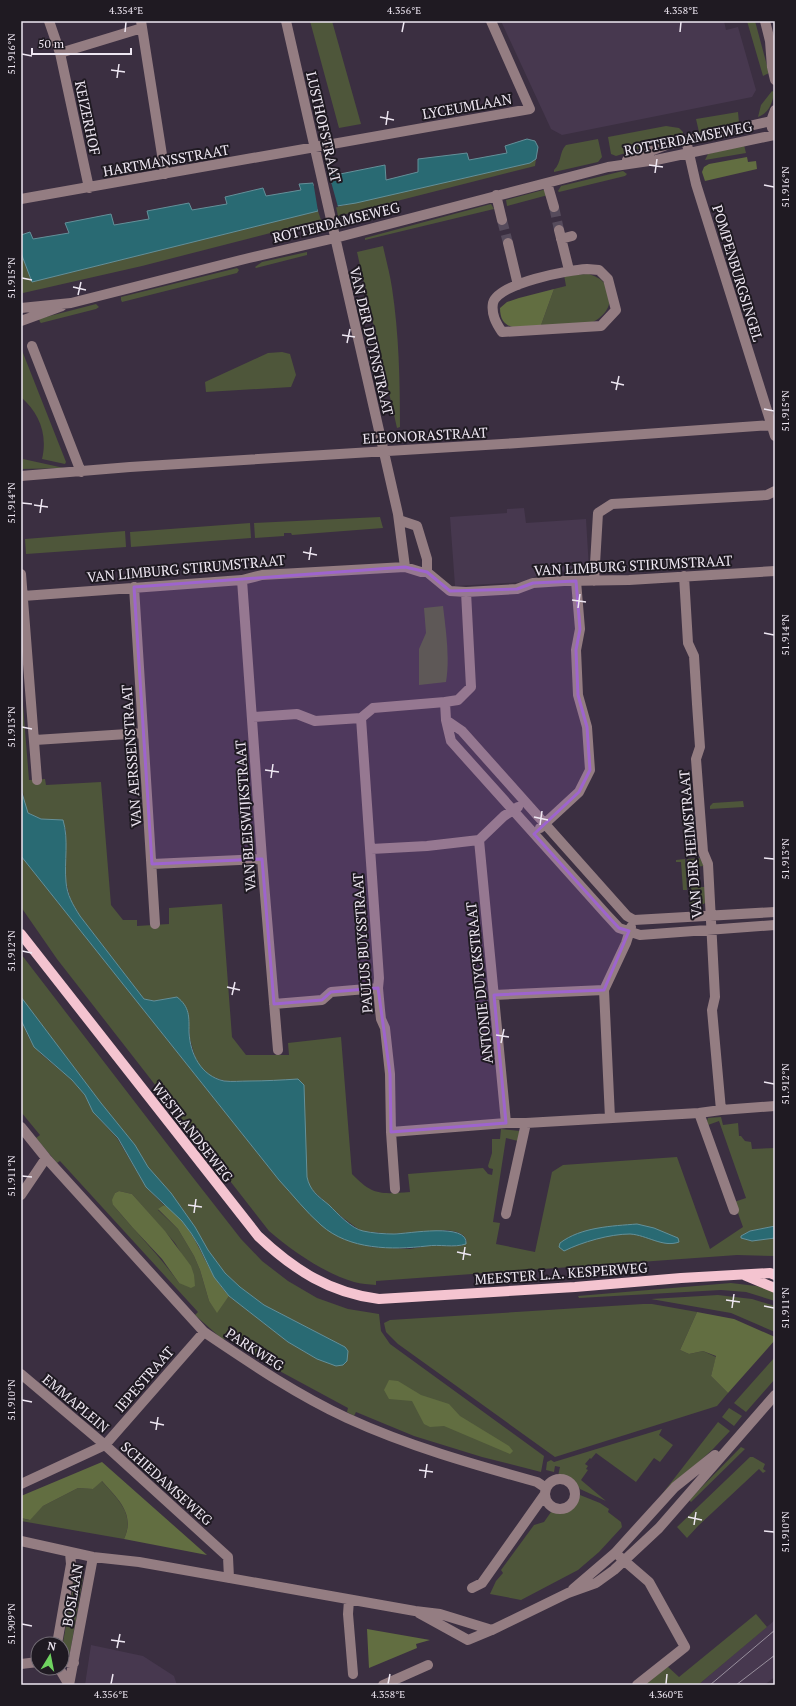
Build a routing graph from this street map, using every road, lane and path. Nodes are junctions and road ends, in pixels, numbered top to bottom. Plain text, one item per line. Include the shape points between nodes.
1 (49, 21) edge
2 (286, 21) edge
3 (491, 21) edge
4 (765, 21) edge
5 (142, 24) edge
6 (773, 45) edge
7 (60, 53) junction
8 (775, 80) edge
9 (775, 110) edge
10 (772, 121) junction
11 (774, 135) edge
12 (686, 140) junction
13 (315, 147) junction
14 (689, 152) junction
15 (608, 167) junction
16 (165, 174) junction
17 (547, 183) junction
18 (89, 188) junction
19 (496, 196) junction
20 (21, 199) edge
21 (554, 207) tunnel mouth
22 (502, 220) tunnel mouth
23 (572, 236) dead end
24 (335, 238) junction
25 (509, 247) tunnel mouth
26 (569, 270) junction
27 (518, 285) junction
28 (71, 303) junction
29 (21, 308) edge
30 (21, 321) edge
31 (32, 346) dead end
32 (772, 425) junction
33 (775, 436) edge
34 (383, 451) junction
35 (81, 472) junction
36 (21, 476) edge
37 (775, 491) edge
38 (399, 520) junction
39 (404, 567) junction
40 (775, 571) edge
41 (427, 572) junction
42 (21, 574) edge
43 (684, 576) junction
44 (242, 580) junction
45 (576, 581) junction
46 (594, 581) junction
47 (134, 587) junction
48 (466, 592) junction
49 (23, 596) junction
50 (446, 702) junction
51 (252, 717) junction
52 (361, 718) junction
53 (446, 720) junction
54 (143, 733) junction
55 (35, 740) junction
56 (37, 780) dead end
57 (524, 801) junction
58 (514, 810) junction
59 (545, 824) junction
60 (534, 834) junction
61 (479, 840) junction
62 (371, 849) junction
63 (262, 859) junction
64 (152, 864) junction
65 (775, 912) edge
66 (711, 917) junction
67 (634, 920) junction
68 (155, 924) dead end
69 (775, 926) edge
70 (711, 930) junction
71 (629, 932) junction
72 (21, 934) edge
73 (378, 988) junction
74 (604, 990) junction
75 (494, 995) junction
76 (274, 1004) junction
77 (278, 1050) dead end
78 (775, 1106) edge
79 (721, 1110) junction
80 (699, 1113) junction
81 (610, 1118) junction
82 (506, 1123) junction
83 (526, 1123) junction
84 (21, 1127) edge
85 (391, 1132) junction
86 (46, 1158) junction
87 (395, 1189) dead end
88 (21, 1195) edge
89 (734, 1210) dead end
90 (506, 1214) dead end
91 (745, 1275) junction
92 (775, 1275) edge
93 (775, 1288) edge
94 (379, 1299) joint
95 (204, 1332) junction
96 (21, 1374) edge
97 (25, 1381) edge
98 (775, 1395) edge
99 (734, 1440) junction
100 (105, 1445) junction
101 (21, 1484) edge
102 (653, 1513) junction
103 (659, 1528) junction
104 (21, 1541) edge
105 (70, 1553) junction
106 (615, 1553) junction
107 (93, 1557) junction
108 (624, 1561) junction
109 (229, 1578) junction
110 (472, 1588) dead end
111 (568, 1593) junction
112 (349, 1600) junction
113 (415, 1611) junction
114 (492, 1630) junction
115 (58, 1636) edge
116 (70, 1662) edge
117 (74, 1663) junction
118 (428, 1665) dead end
119 (353, 1674) dead end
120 (64, 1676) edge
121 (69, 1685) edge
122 (382, 1685) edge
123 (637, 1685) edge

1 - 7 street, KEIZERHOF
2 - 13 street, LUSTHOFSTRAAT
3 - 13 street, LYCEUMLAAN via 530,109
4 - 6 street
5 - 7 street
5 - 16 street
6 - 8 street via 772,67
7 - 18 street, KEIZERHOF
9 - 10 street
10 - 11 street
10 - 12 street, ROTTERDAMSEWEG
11 - 14 street, ROTTERDAMSEWEG
12 - 14 street, POMPENBURGSINGEL
12 - 15 street, ROTTERDAMSEWEG
13 - 16 street, HARTMANSSTRAAT
13 - 24 street, LUSTHOFSTRAAT
14 - 15 street, ROTTERDAMSEWEG
14 - 32 street, POMPENBURGSINGEL via 696,184
15 - 17 street, ROTTERDAMSEWEG
16 - 18 street, HARTMANSSTRAAT
17 - 19 street, ROTTERDAMSEWEG
17 - 21 street
18 - 20 street, HARTMANSSTRAAT
19 - 22 street
19 - 24 street, ROTTERDAMSEWEG
23 - 26 street via 560,234
24 - 28 street, ROTTERDAMSEWEG
24 - 34 street, VAN DER DUYNSTRAAT
25 - 27 street
26 - 27 street
26 - 27 street via 599,270 608,279 616,310 601,326 502,332 494,318 493,302 498,294
28 - 29 street, ROTTERDAMSEWEG
28 - 30 street, ROTTERDAMSEWEG
31 - 35 street
32 - 33 street, POMPENBURGSINGEL
32 - 34 street, ELEONORASTRAAT
34 - 35 street, ELEONORASTRAAT
34 - 38 street, VAN DER DUYNSTRAAT
35 - 36 street, ELEONORASTRAAT
37 - 46 street via 767,495 612,504 598,513
38 - 39 street, VAN DER DUYNSTRAAT
38 - 41 street via 418,526 427,559
39 - 41 street, VAN LIMBURG STIRUMSTRAAT
39 - 44 street, VAN LIMBURG STIRUMSTRAAT via 262,575
40 - 43 street, VAN LIMBURG STIRUMSTRAAT
41 - 48 street, VAN LIMBURG STIRUMSTRAAT via 450,591
42 - 49 street
43 - 46 street, VAN LIMBURG STIRUMSTRAAT
43 - 66 street, VAN DER HEIMSTRAAT via 688,643 694,656 700,747 696,759 703,852 708,864
44 - 47 street, VAN LIMBURG STIRUMSTRAAT
44 - 51 street, VAN BLEISWIJKSTRAAT
45 - 46 street, VAN LIMBURG STIRUMSTRAAT
45 - 48 street, VAN LIMBURG STIRUMSTRAAT via 533,583 517,589
45 - 59 street via 580,629 576,650 578,695 587,727 590,770 578,792
47 - 49 street, VAN LIMBURG STIRUMSTRAAT
47 - 54 street, VAN AERSSENSTRAAT
48 - 50 street via 471,686 458,700
49 - 55 street
50 - 52 street via 373,708
50 - 53 street
51 - 52 street via 297,714 315,721
51 - 63 street, VAN BLEISWIJKSTRAAT
52 - 62 street, PAULUS BUYSSTRAAT
53 - 57 street via 462,731
53 - 58 street via 451,741
54 - 55 street
54 - 64 street, VAN AERSSENSTRAAT
55 - 56 street
57 - 58 street
57 - 59 street
58 - 60 street
58 - 61 street
59 - 60 street
59 - 67 street via 627,916
60 - 71 street via 619,928
61 - 62 street
61 - 75 street, ANTONIE DUYCKSTRAAT
62 - 73 street, PAULUS BUYSSTRAAT
63 - 64 street
63 - 76 street, VAN BLEISWIJKSTRAAT
64 - 68 street, VAN AERSSENSTRAAT
65 - 66 street
66 - 67 street
66 - 70 street, VAN DER HEIMSTRAAT
67 - 71 street
69 - 70 street
70 - 71 street via 640,935
70 - 79 street, VAN DER HEIMSTRAAT via 715,997 712,1010
71 - 74 street
72 - 94 main road, WESTLANDSEWEG via 258,1236 275,1252 318,1281 340,1291
73 - 76 street via 331,992 322,1000
73 - 85 street, PAULUS BUYSSTRAAT via 390,1074
74 - 75 street
74 - 81 street
75 - 82 street, ANTONIE DUYCKSTRAAT
76 - 77 street, VAN BLEISWIJKSTRAAT
78 - 79 street
79 - 80 street
80 - 81 street
80 - 89 street
81 - 83 street
82 - 83 street
82 - 85 street
83 - 90 street
84 - 86 street, PARKWEG
85 - 87 street, PAULUS BUYSSTRAAT
86 - 88 street
86 - 95 street, PARKWEG
91 - 92 main road, MEESTER L.A. KESPERWEG
91 - 93 main road, MEESTER L.A. KESPERWEG
91 - 94 main road, MEESTER L.A. KESPERWEG
95 - 100 street, IEPESTRAAT
95 - 110 street, PARKWEG via 267,1374 347,1418 417,1446 537,1482 546,1491 482,1583
96 - 97 street, EMMAPLEIN
97 - 100 street, EMMAPLEIN
98 - 99 street
99 - 102 street via 676,1487
99 - 103 street
100 - 101 street, SCHIEDAMSEWEG
100 - 109 street, SCHIEDAMSEWEG via 228,1557
102 - 103 street
102 - 106 street
103 - 108 street
104 - 105 street
105 - 107 street
105 - 115 street, BOSLAAN via 71,1564
106 - 108 street
106 - 111 street
107 - 109 street via 139,1562
107 - 117 street, BOSLAAN
108 - 111 street via 596,1583
108 - 123 street via 649,1582 685,1647
109 - 112 street
111 - 114 street
112 - 113 street
112 - 119 street
113 - 114 street via 440,1614
113 - 114 street via 468,1640
116 - 117 street
117 - 121 street, BOSLAAN
118 - 122 street
120 - 121 street, BOSLAAN

